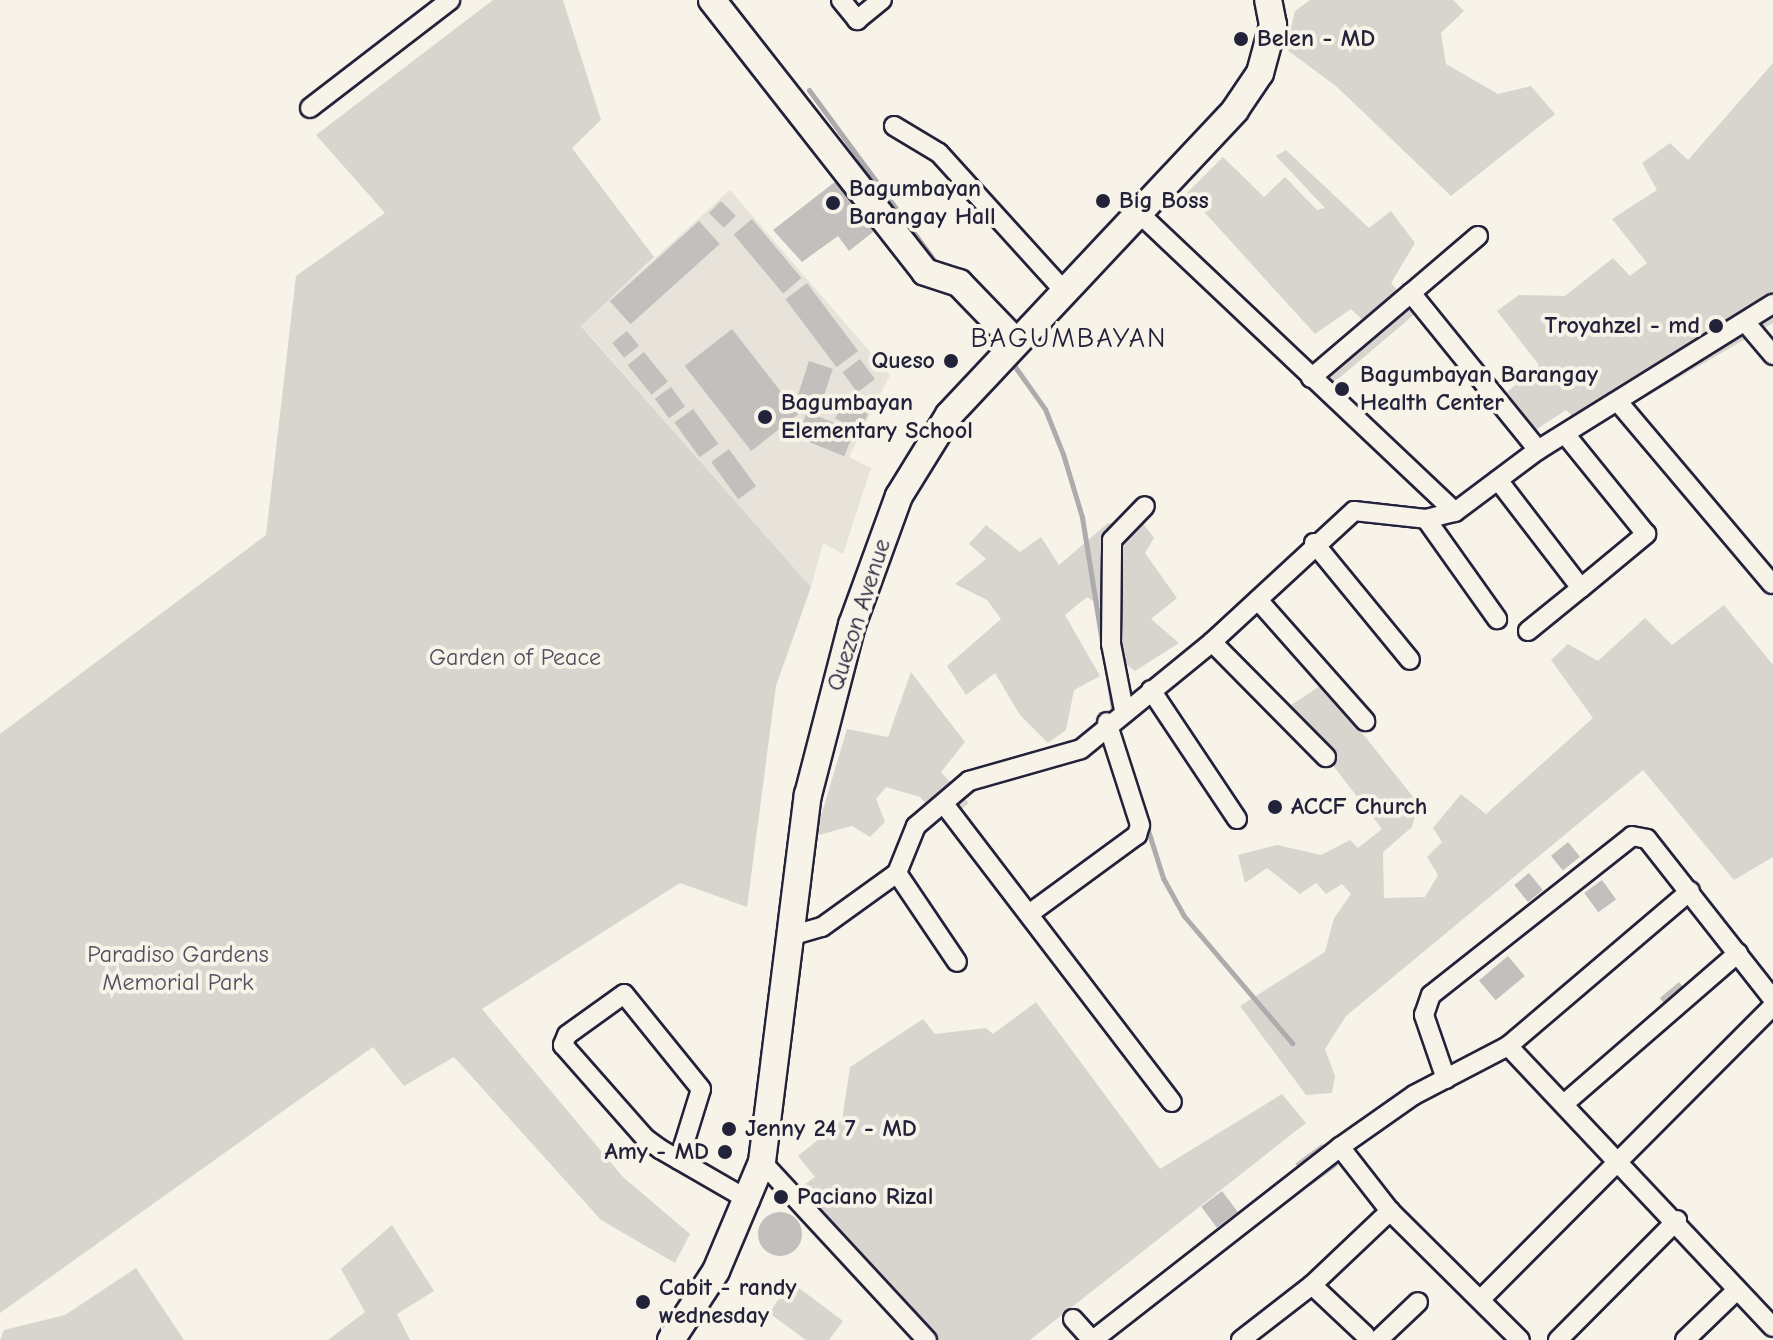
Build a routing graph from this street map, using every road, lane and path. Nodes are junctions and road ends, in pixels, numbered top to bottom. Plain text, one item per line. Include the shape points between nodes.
1 (450, 0) edge
2 (712, 0) edge
3 (841, 0) edge
4 (882, 0) edge
5 (1268, 0) edge
6 (310, 108) dead end
7 (894, 126) dead end
8 (1141, 215) junction
9 (1478, 236) dead end
10 (1065, 292) junction
11 (1411, 293) junction
12 (1773, 304) edge
13 (1746, 323) junction
14 (1016, 342) junction
15 (1773, 355) edge
16 (1311, 378) junction
17 (1619, 403) junction
18 (1565, 434) junction
19 (1538, 450) junction
20 (1498, 480) junction
21 (1145, 506) dead end
22 (1455, 512) junction
23 (1426, 519) junction
24 (1314, 543) junction
25 (1772, 584) edge
26 (1581, 588) junction
27 (1258, 600) junction
28 (1497, 619) dead end
29 (1528, 631) dead end
30 (1212, 642) junction
31 (1410, 660) dead end
32 (1151, 690) junction
33 (1124, 710) junction
34 (1365, 721) dead end
35 (1107, 722) junction
36 (1326, 757) dead end
37 (944, 804) junction
38 (1237, 819) dead end
39 (897, 873) junction
40 (1690, 891) junction
41 (1029, 914) junction
42 (790, 936) junction
43 (1738, 953) junction
44 (957, 962) dead end
45 (1773, 999) edge
46 (1773, 1006) edge
47 (1508, 1046) junction
48 (1446, 1079) junction
49 (1172, 1102) dead end
50 (1565, 1103) junction
51 (1340, 1147) junction
52 (679, 1160) junction
53 (762, 1162) junction
54 (1621, 1165) junction
55 (750, 1201) junction
56 (1390, 1211) junction
57 (1677, 1220) junction
58 (1312, 1285) junction
59 (1737, 1290) junction
60 (1481, 1299) junction
61 (1418, 1302) dead end
62 (1073, 1319) dead end
63 (1773, 1327) edge
64 (1378, 1338) edge
65 (671, 1340) edge
66 (927, 1340) edge
67 (1092, 1340) edge
68 (1241, 1340) edge
69 (1520, 1340) edge
70 (1558, 1340) edge
71 (1685, 1340) edge

1 - 6 street
2 - 14 main road via 925,272 959,283
3 - 4 street via 857,20
5 - 8 main road, Quezon Avenue via 1273,25 1260,73
7 - 10 street via 949,164
8 - 10 main road, Quezon Avenue
8 - 16 street
9 - 11 street
10 - 14 main road, Quezon Avenue
11 - 16 street
11 - 19 street
12 - 13 street
13 - 15 street
13 - 17 street
14 - 42 main road, Quezon Avenue via 920,455 893,512 827,712 808,795
16 - 22 street
17 - 18 street
17 - 25 street
18 - 19 street
18 - 26 street via 1646,534
19 - 20 street
20 - 22 street
20 - 26 street
21 - 33 street via 1112,540 1111,644
22 - 23 street
23 - 24 street via 1354,511
23 - 28 street
24 - 27 street
24 - 31 street
26 - 29 street
27 - 30 street
27 - 34 street
30 - 32 street
30 - 36 street
32 - 33 street
32 - 38 street
33 - 35 street
35 - 37 street via 1081,749 969,781
35 - 41 street via 1140,825 1137,835
37 - 39 street via 916,826
37 - 41 street
39 - 42 street via 822,927
39 - 44 street
40 - 43 street
40 - 47 street
40 - 48 street via 1647,839 1632,836 1618,842 1431,995 1424,1015
41 - 49 street
42 - 53 main road, Quezon Avenue
43 - 45 street
43 - 50 street
46 - 54 street
47 - 48 street
47 - 50 street
48 - 51 street
50 - 54 street
51 - 56 street
51 - 67 street
52 - 52 street via 645,1138 563,1045 567,1035 624,994 701,1089
52 - 55 street
53 - 55 main road, Quezon Avenue
53 - 66 street
54 - 57 street
54 - 60 street
55 - 65 main road, Quezon Avenue via 716,1271
56 - 58 street
56 - 60 street
57 - 59 street
57 - 70 street
58 - 64 street
58 - 68 street
59 - 63 street
59 - 71 street
60 - 69 street
61 - 64 street
62 - 67 street

